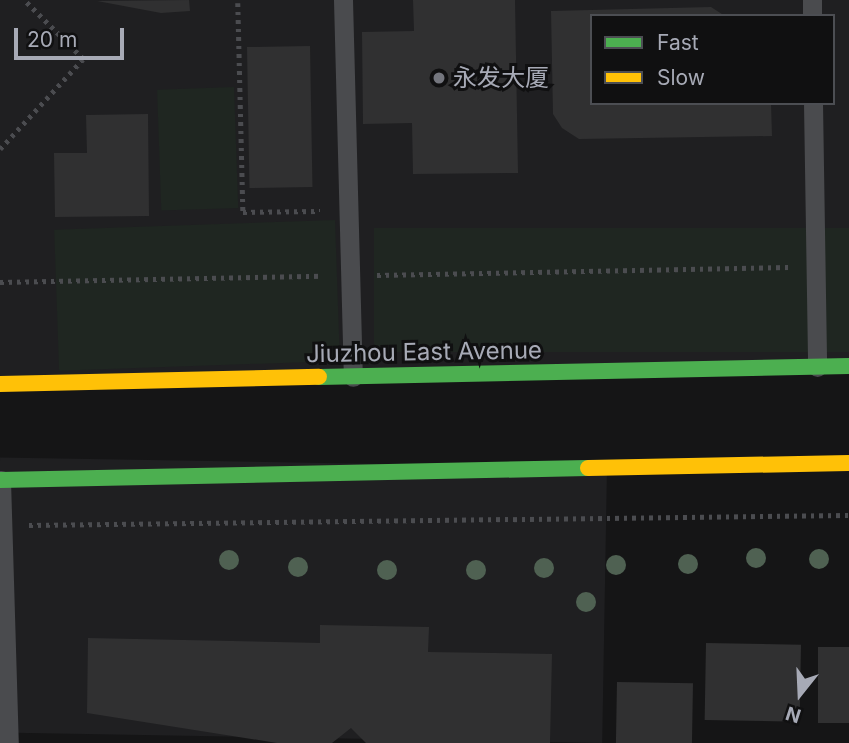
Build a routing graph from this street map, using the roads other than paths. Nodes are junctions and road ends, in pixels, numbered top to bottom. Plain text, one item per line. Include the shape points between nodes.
1 (343, 0) edge
2 (813, 105) edge
3 (849, 366) edge
4 (817, 367) junction
5 (353, 377) junction
6 (0, 384) edge
7 (849, 463) edge
8 (1, 480) edge
9 (9, 743) edge

1 - 5 lane
2 - 4 lane
3 - 4 main road, Jiuzhou East Avenue
4 - 5 main road, Jiuzhou East Avenue
5 - 6 main road, Jiuzhou East Avenue
7 - 8 main road
8 - 9 lane

